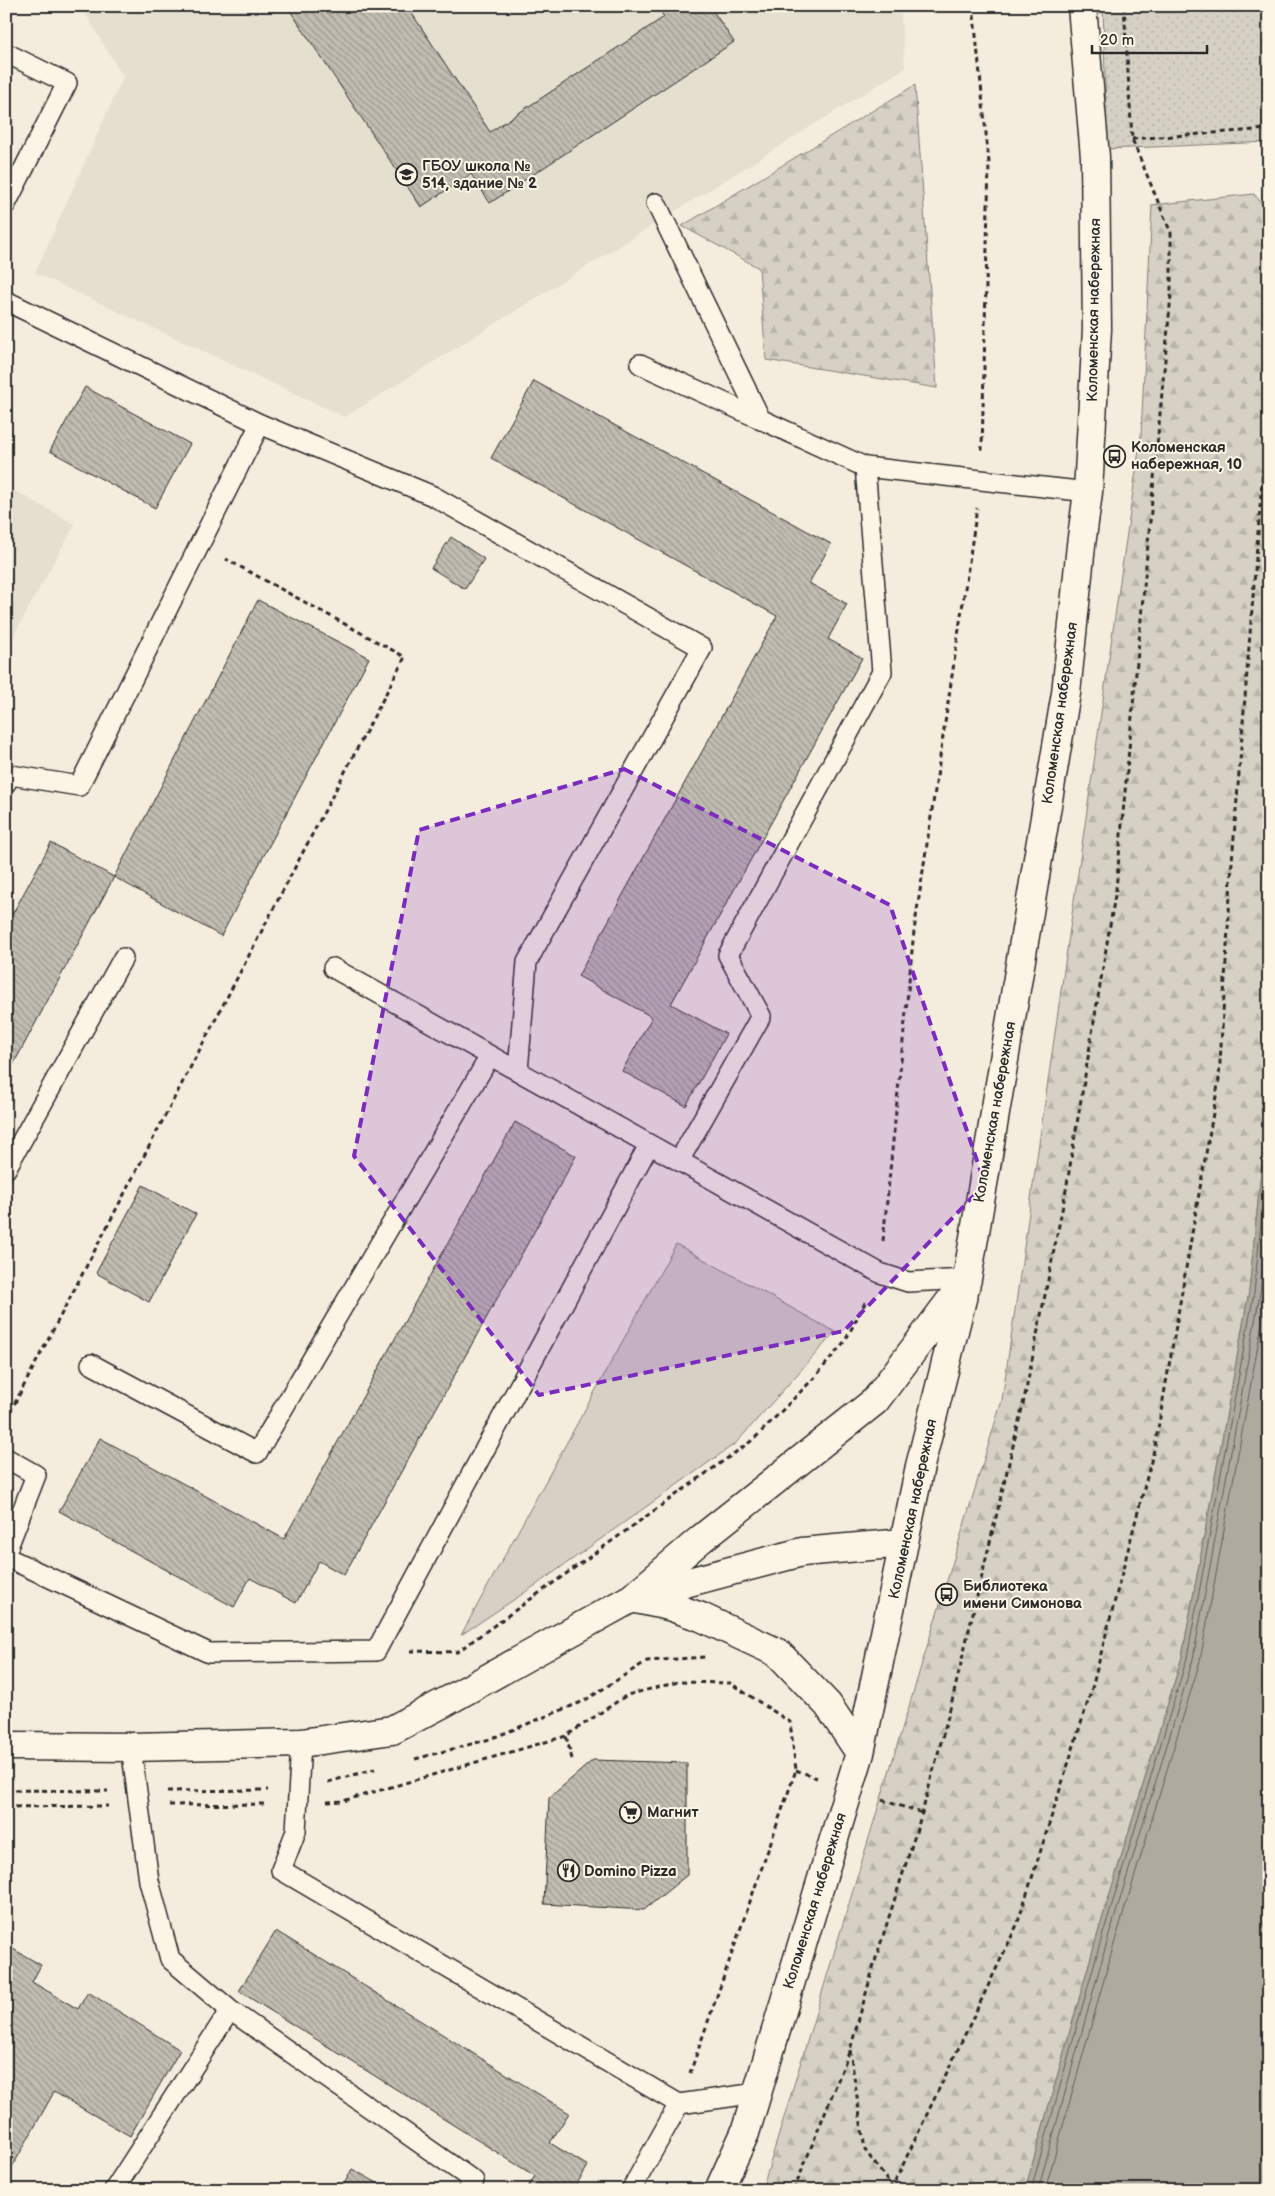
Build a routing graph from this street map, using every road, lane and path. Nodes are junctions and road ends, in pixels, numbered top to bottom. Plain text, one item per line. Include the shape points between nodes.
1 (973, 6) edge
2 (1082, 6) edge
3 (1124, 6) edge
4 (6, 54) edge
5 (1269, 129) edge
6 (1132, 139) junction
7 (656, 203) dead end
8 (6, 204) edge
9 (6, 301) edge
10 (640, 364) dead end
11 (1269, 364) edge
12 (761, 420) junction
13 (260, 424) junction
14 (865, 467) junction
15 (981, 480) junction
16 (1088, 492) junction
17 (200, 544) junction
18 (6, 783) edge
19 (123, 958) dead end
20 (333, 968) dead end
21 (490, 1056) junction
22 (518, 1071) junction
23 (649, 1145) junction
24 (679, 1161) junction
25 (6, 1169) edge
26 (880, 1273) junction
27 (967, 1279) junction
28 (91, 1364) dead end
29 (6, 1420) edge
30 (6, 1458) edge
31 (904, 1543) junction
32 (6, 1552) edge
33 (6, 1557) edge
34 (632, 1598) junction
35 (376, 1651) junction
36 (301, 1744) junction
37 (6, 1746) edge
38 (131, 1748) junction
39 (860, 1753) junction
40 (572, 1759) dead end
41 (230, 2010) junction
42 (850, 2050) junction
43 (757, 2093) junction
44 (679, 2104) junction
45 (891, 2188) edge
46 (114, 2190) edge
47 (468, 2190) edge
48 (631, 2190) edge
49 (719, 2190) edge
50 (794, 2190) edge

1 - 15 path via 989,163
2 - 16 street, Коломенская набережная via 1095,156 1097,329
3 - 6 path
4 - 8 lane via 67,83
5 - 6 path
6 - 42 path via 1171,233 1171,295 1116,889 1066,1190 1024,1400 951,1705 922,1813
7 - 12 lane
9 - 13 lane
10 - 12 lane
11 - 45 path via 1219,1080 1155,1446 1091,1692 1017,1925
12 - 14 lane
13 - 17 lane
13 - 22 lane via 433,496 702,648 527,962
14 - 15 lane
14 - 24 lane via 882,672 728,954 761,1016
15 - 16 lane
15 - 26 path via 914,931
16 - 27 street, Коломенская набережная via 1066,693
17 - 18 lane via 79,786 11,775
17 - 29 path via 405,657
19 - 25 lane
20 - 21 lane
21 - 22 lane
21 - 28 lane via 257,1453
22 - 23 lane
23 - 24 lane
23 - 35 lane
24 - 26 lane
26 - 27 lane via 908,1282
26 - 35 path via 845,1341 815,1377 754,1439 457,1652
27 - 31 street, Коломенская набережная
27 - 34 street via 875,1401 724,1520
30 - 32 lane via 36,1475
31 - 34 street via 802,1552
31 - 39 street, Коломенская набережная
33 - 35 lane via 208,1653
34 - 36 street via 392,1730
34 - 39 street via 701,1617 778,1653 828,1705
36 - 38 street
36 - 44 lane via 296,1831 281,1870
37 - 38 street
38 - 41 lane via 149,1881 170,1959
39 - 43 street, Коломенская набережная
40 - 44 path via 566,1736 628,1695 678,1682 730,1683 790,1722 796,1770
41 - 46 lane
41 - 47 lane via 474,2181
42 - 45 path via 865,2150
42 - 50 path
43 - 44 lane
43 - 49 street, Коломенская набережная via 745,2133
44 - 48 lane

